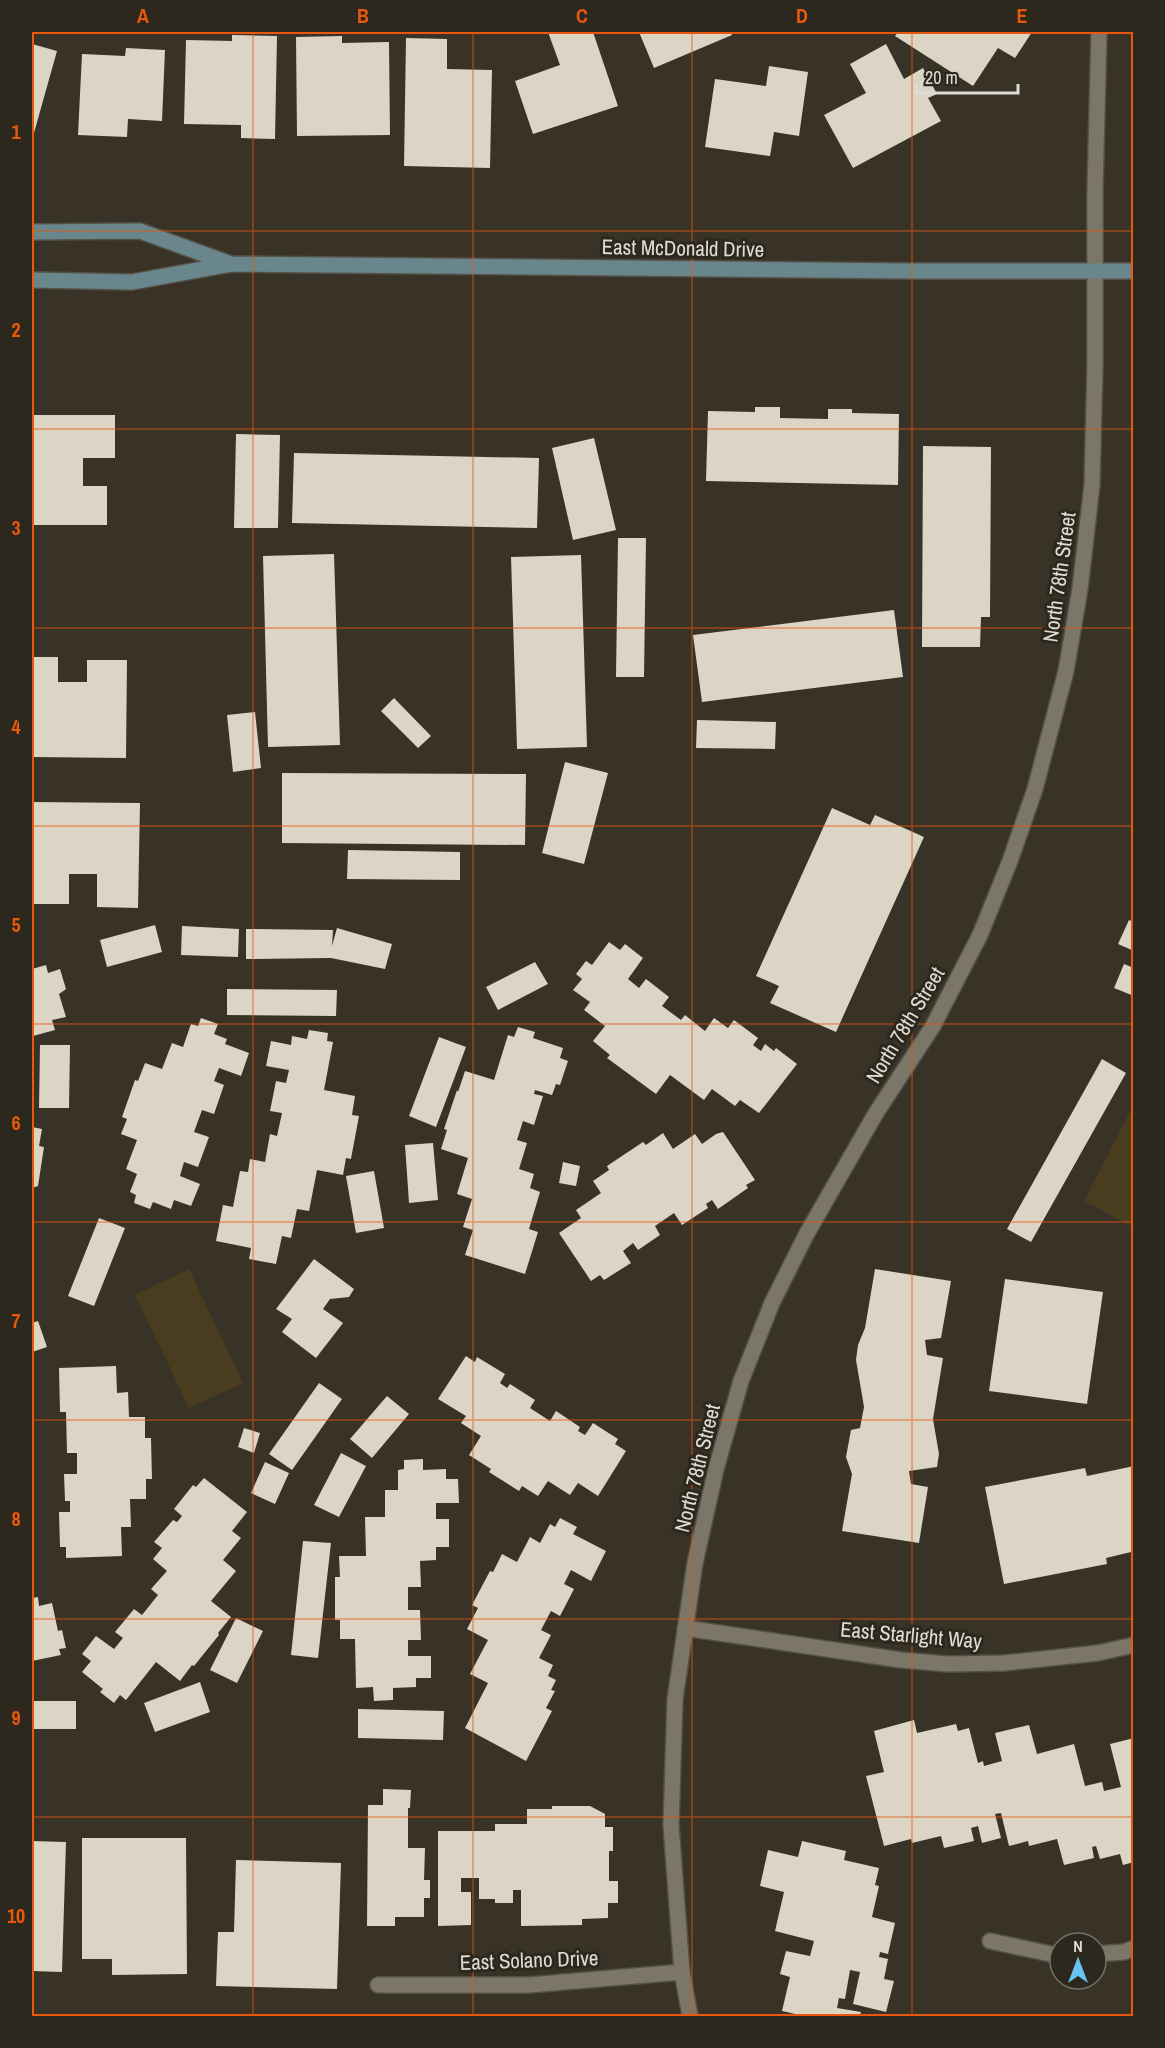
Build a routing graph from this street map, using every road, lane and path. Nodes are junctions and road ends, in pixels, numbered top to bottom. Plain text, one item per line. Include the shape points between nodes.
1 (1099, 32) edge
2 (32, 232) edge
3 (231, 264) junction
4 (1096, 271) junction
5 (1134, 271) edge
6 (32, 280) edge
7 (684, 1628) junction
8 (1134, 1645) edge
9 (990, 1941) dead end
10 (1134, 1948) edge
11 (1048, 1953) edge
12 (1108, 1953) edge
13 (682, 1972) junction
14 (378, 1985) dead end
15 (690, 2016) edge

1 - 4 street, North 78th Street
2 - 3 main road, East McDonald Drive via 140,231
3 - 4 main road, East McDonald Drive
3 - 6 main road, East McDonald Drive via 132,282
4 - 5 main road, East McDonald Drive
4 - 7 street, North 78th Street via 1088,524 1066,671 1035,789 980,935 933,1026 860,1141 772,1303 741,1381 716,1468
7 - 8 street, East Starlight Way via 948,1664 1004,1663
7 - 13 street, North 78th Street via 675,1699 671,1825
9 - 11 street
10 - 12 street
13 - 14 street, East Solano Drive via 529,1985
13 - 15 street, North 78th Street

